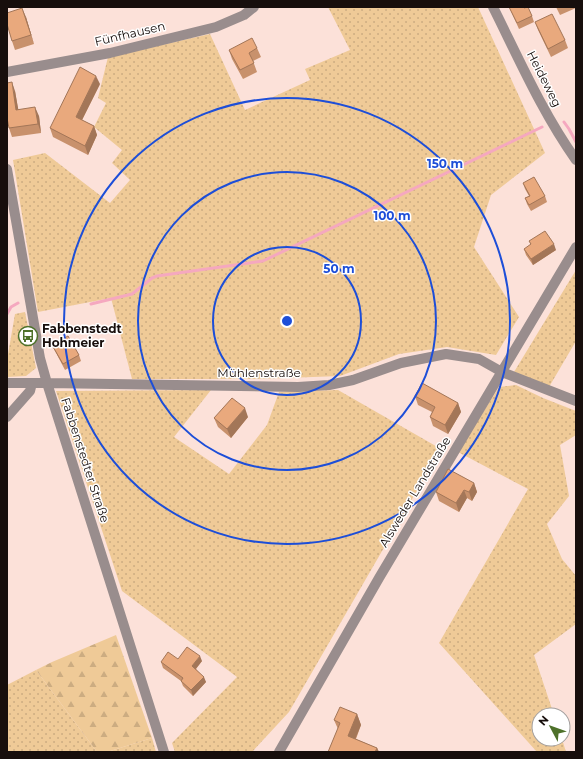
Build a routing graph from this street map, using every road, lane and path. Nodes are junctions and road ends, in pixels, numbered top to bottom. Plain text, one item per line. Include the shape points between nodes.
1 (254, 7) edge
2 (494, 7) edge
3 (7, 72) edge
4 (576, 160) edge
5 (7, 169) edge
6 (576, 247) edge
7 (502, 372) junction
8 (7, 383) edge
9 (32, 383) junction
10 (47, 383) junction
11 (576, 401) edge
12 (7, 417) edge
13 (164, 752) edge
14 (279, 752) edge

1 - 3 street, Fünfhausen via 244,15 216,27 110,53
2 - 4 street, Heideweg via 536,96
5 - 10 street, Fabbenstedter Straße via 40,358
6 - 7 street, Alsweder Landstraße
7 - 10 street, Mühlenstraße via 479,359 446,354 401,363 353,380 329,385 298,387
7 - 11 street, Mühlenstraße
7 - 14 street, Alsweder Landstraße
8 - 9 street, Mühlenstraße
9 - 10 street, Mühlenstraße
9 - 12 street via 30,391
10 - 13 street, Fabbenstedter Straße

